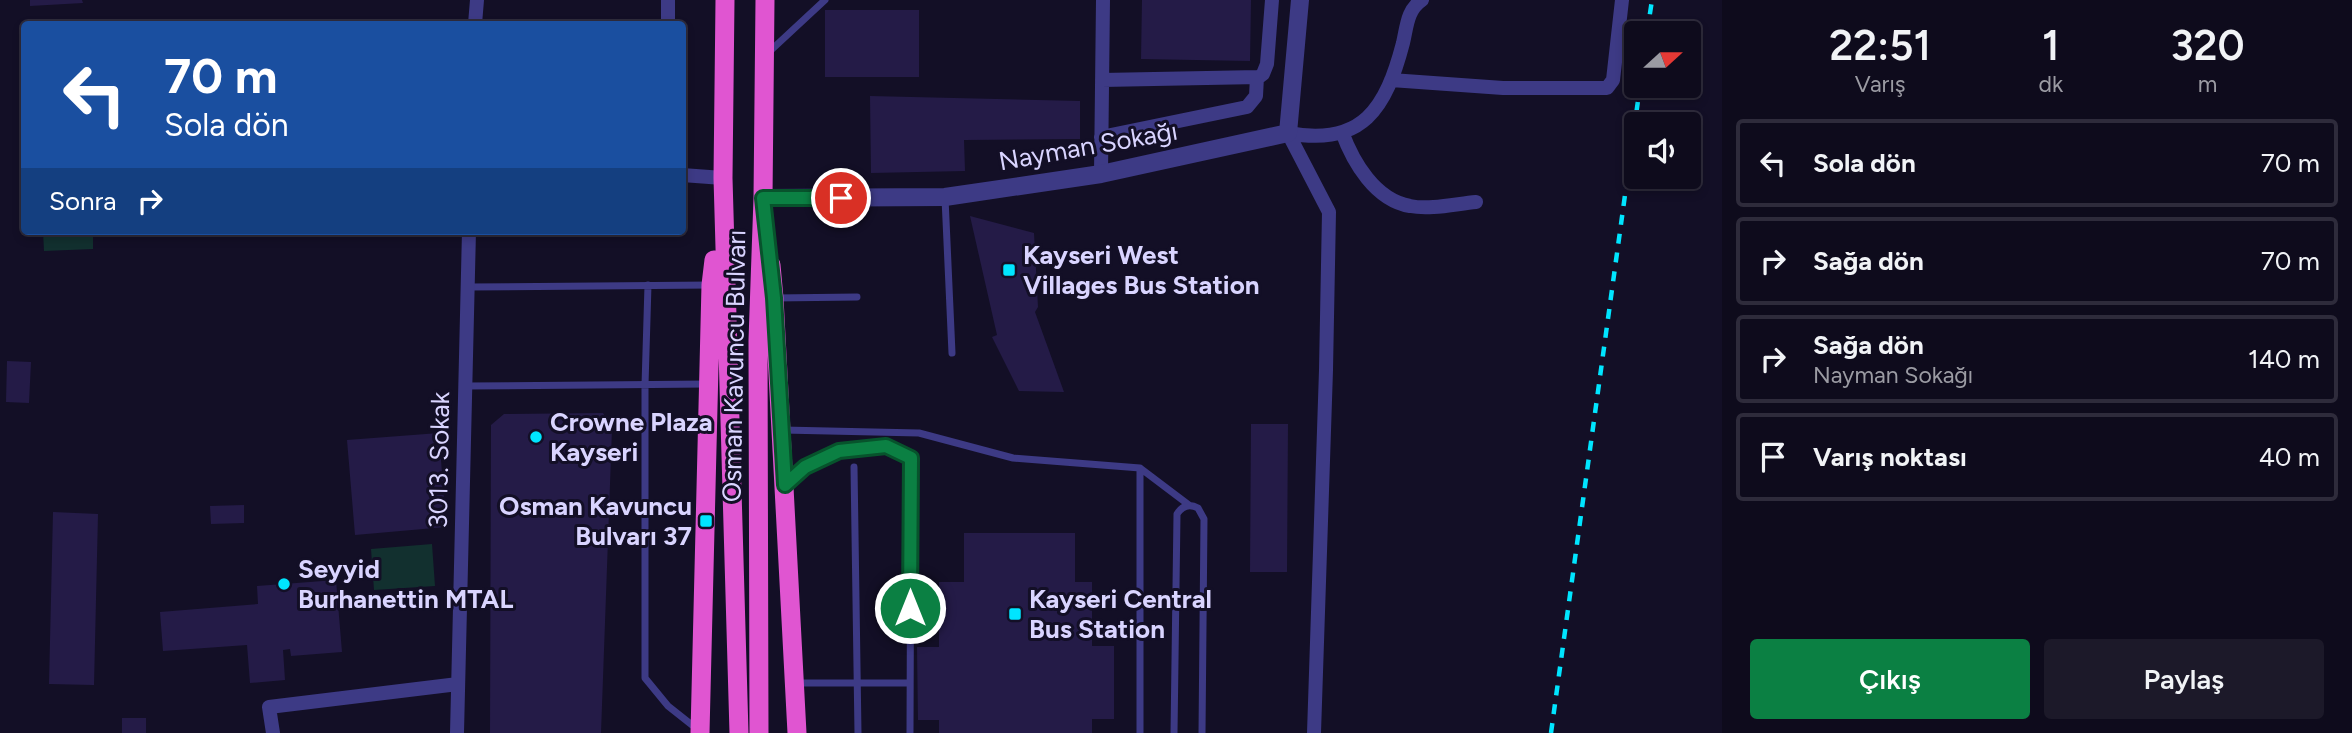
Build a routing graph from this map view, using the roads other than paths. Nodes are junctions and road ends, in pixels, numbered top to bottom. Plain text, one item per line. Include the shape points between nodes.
1 (477, 0) edge
2 (668, 0) edge
3 (725, 0) edge
4 (765, 0) edge
5 (825, 0) edge
6 (1103, 0) edge
7 (1272, 0) edge
8 (1300, 0) edge
9 (1422, 0) edge
10 (1622, 0) edge
11 (475, 21) edge
12 (668, 21) edge
13 (763, 57) junction
14 (1257, 77) junction
15 (1102, 79) junction
16 (1391, 80) junction
17 (1342, 132) junction
18 (1288, 133) junction
19 (1101, 136) junction
20 (1101, 174) junction
21 (686, 175) edge
22 (723, 178) junction
23 (945, 197) junction
24 (763, 198) junction
25 (1476, 202) dead end
26 (469, 235) edge
27 (648, 285) junction
28 (711, 285) junction
29 (468, 287) junction
30 (857, 297) dead end
31 (774, 298) junction
32 (952, 352) dead end
33 (709, 384) junction
34 (645, 385) junction
35 (466, 386) junction
36 (782, 430) junction
37 (854, 467) dead end
38 (1140, 468) junction
39 (785, 485) junction
40 (1189, 505) junction
41 (796, 683) junction
42 (857, 683) junction
43 (910, 683) junction
44 (458, 684) junction
45 (694, 730) edge
46 (272, 733) edge
47 (457, 733) edge
48 (738, 733) edge
49 (759, 733) edge
50 (797, 733) edge
51 (858, 733) edge
52 (910, 733) edge
53 (1140, 733) edge
54 (1174, 733) edge
55 (1202, 733) edge
56 (1314, 733) edge

1 - 11 street
2 - 12 street
3 - 22 highway, Osman Kavuncu Bulvarı
4 - 13 highway, Osman Kavuncu Bulvarı
5 - 13 lane
6 - 15 street
7 - 14 street via 1267,64
8 - 18 street
9 - 16 street via 1409,15
10 - 16 street via 1613,80 1607,88 1503,88
13 - 24 highway, Osman Kavuncu Bulvarı
14 - 15 street
14 - 19 street via 1256,96 1247,107
15 - 19 street
16 - 17 street via 1375,111
17 - 18 street
17 - 25 street via 1362,172 1395,201 1420,207
18 - 20 street, Nayman Sokağı
18 - 56 street via 1329,212
19 - 20 street
20 - 23 street, Nayman Sokağı
21 - 22 street
22 - 28 highway
22 - 48 highway, Osman Kavuncu Bulvarı
23 - 24 street, Nayman Sokağı
23 - 32 lane
24 - 31 highway
24 - 49 highway, Osman Kavuncu Bulvarı via 758,340
26 - 29 street, 3013. Sokak
27 - 28 lane
27 - 29 lane
27 - 34 lane
28 - 33 highway
29 - 35 street, 3013. Sokak
30 - 31 lane
31 - 36 highway
33 - 34 lane
33 - 45 highway via 702,688
34 - 35 lane
34 - 45 lane via 645,678
35 - 44 street, 3013. Sokak
36 - 38 lane via 919,433 1013,458
36 - 39 highway
37 - 42 lane
38 - 40 lane
38 - 53 lane
39 - 41 highway
39 - 43 lane via 805,467 839,451 886,446 911,458
40 - 54 lane via 1177,514
40 - 55 lane via 1198,508 1204,519
41 - 42 lane
41 - 50 highway
42 - 43 lane
42 - 51 lane
43 - 52 lane
44 - 46 street via 269,707
44 - 47 street, 3013. Sokak

